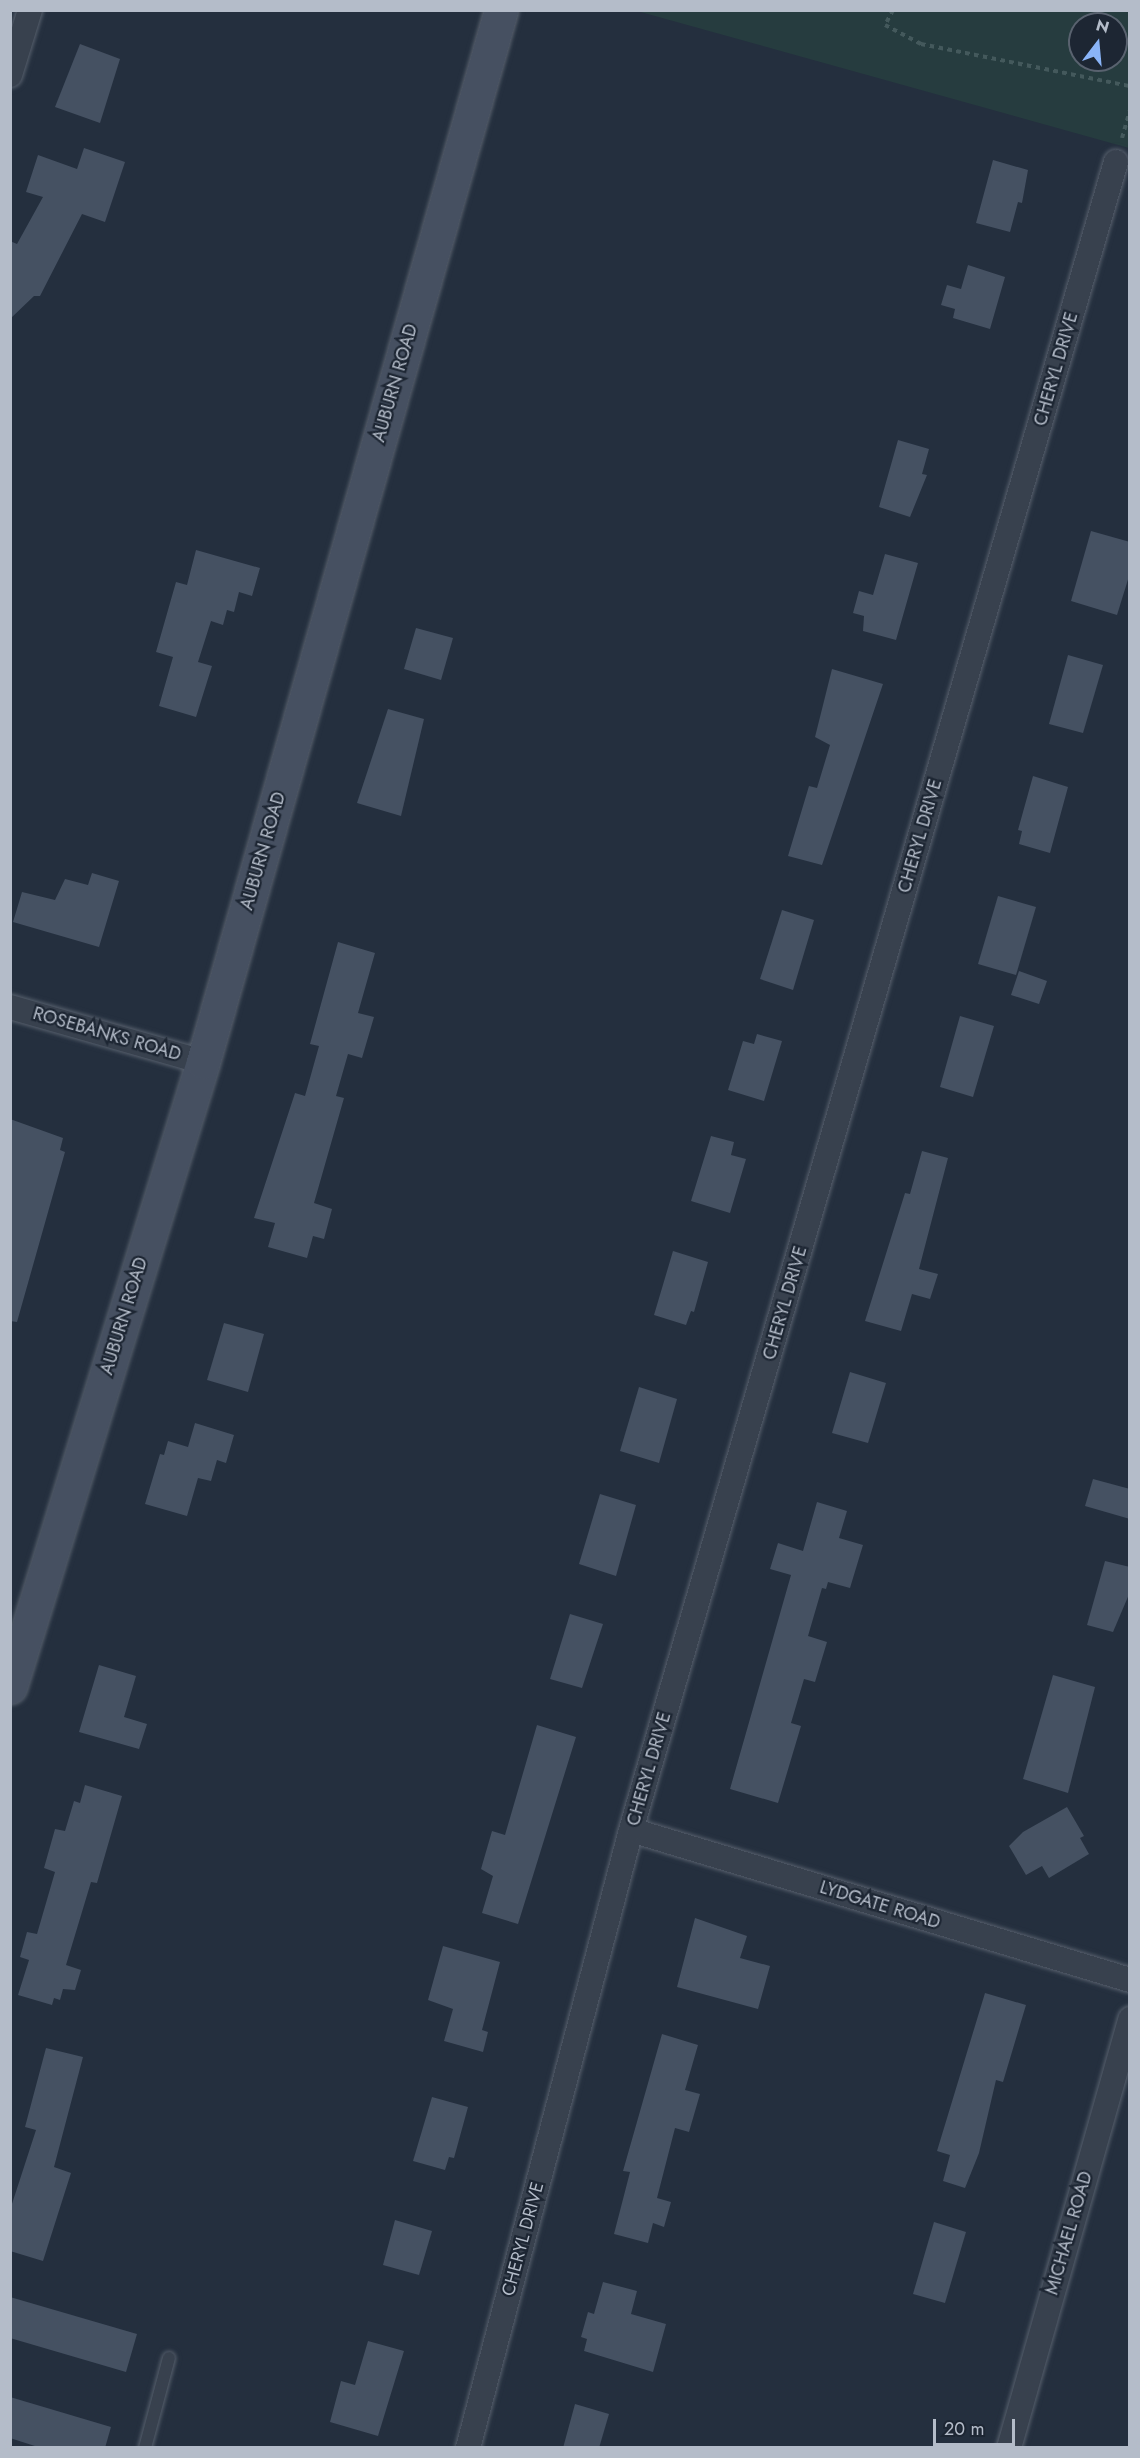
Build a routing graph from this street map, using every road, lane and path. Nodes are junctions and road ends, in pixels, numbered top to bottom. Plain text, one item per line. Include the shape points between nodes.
1 (30, 10) edge
2 (501, 10) edge
3 (893, 10) edge
4 (10, 75) edge
5 (1130, 86) edge
6 (1116, 162) dead end
7 (10, 1007) edge
8 (202, 1062) junction
9 (10, 1687) edge
10 (631, 1830) junction
11 (1130, 1980) edge
12 (1130, 2019) edge
13 (169, 2358) dead end
14 (145, 2448) edge
15 (468, 2448) edge
16 (1009, 2448) edge

1 - 4 street
2 - 8 street, AUBURN ROAD
3 - 5 path via 885,25 921,44
6 - 10 street, CHERYL DRIVE
7 - 8 street, ROSEBANKS ROAD
8 - 9 street, AUBURN ROAD
10 - 11 street, LYDGATE ROAD
10 - 15 street, CHERYL DRIVE
12 - 16 street, MICHAEL ROAD
13 - 14 lane

